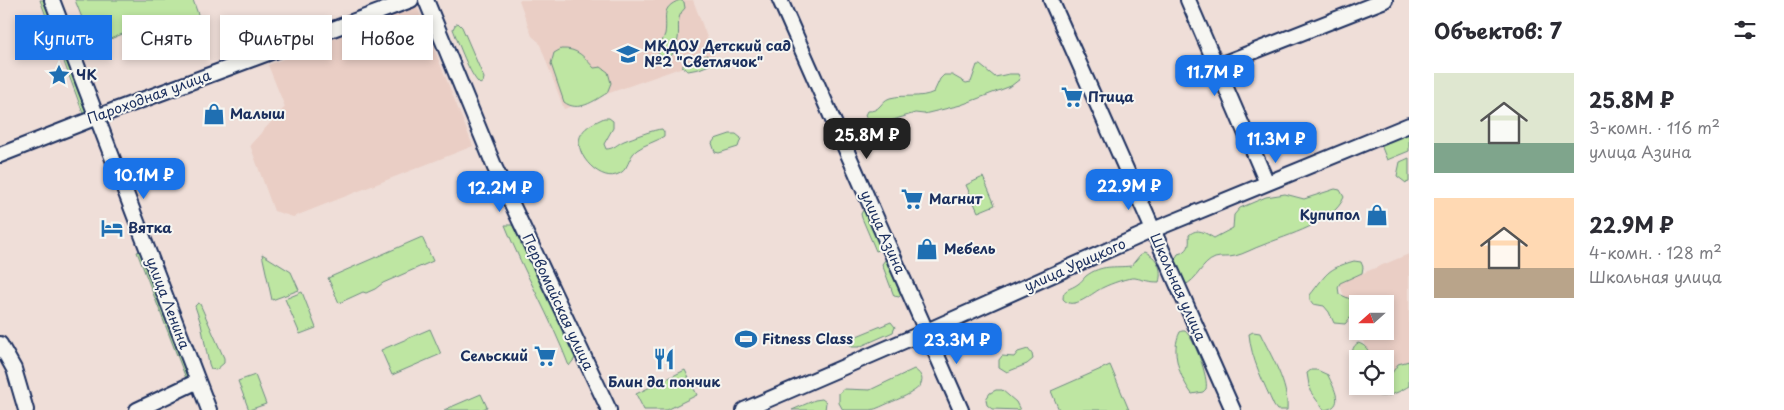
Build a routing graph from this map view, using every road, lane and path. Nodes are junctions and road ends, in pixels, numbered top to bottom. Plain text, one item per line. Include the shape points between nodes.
1 (52, 0) edge
2 (411, 0) edge
3 (426, 0) edge
4 (780, 0) edge
5 (1051, 0) edge
6 (1188, 0) edge
7 (1385, 0) edge
8 (1217, 66) junction
9 (96, 117) junction
10 (1409, 125) edge
11 (0, 155) edge
12 (1267, 184) junction
13 (1153, 230) junction
14 (927, 331) junction
15 (0, 344) edge
16 (198, 381) junction
17 (26, 410) edge
18 (137, 410) edge
19 (208, 410) edge
20 (609, 410) edge
21 (744, 410) edge
22 (961, 410) edge
23 (1233, 410) edge

1 - 9 street, улица Ленина
2 - 9 street, Пароходная улица
3 - 20 street, Первомайская улица via 495,168
4 - 14 street, улица Азина
5 - 13 street, Школьная улица
6 - 8 street
7 - 8 street
8 - 12 street
9 - 11 street, Пароходная улица
9 - 16 street, улица Ленина
10 - 12 street, улица Урицкого
12 - 13 street, улица Урицкого
13 - 14 street, улица Урицкого
13 - 23 street, Школьная улица
14 - 21 street, улица Урицкого
14 - 22 street, улица Азина
15 - 17 street via 14,369
16 - 18 street
16 - 19 street, улица Ленина

